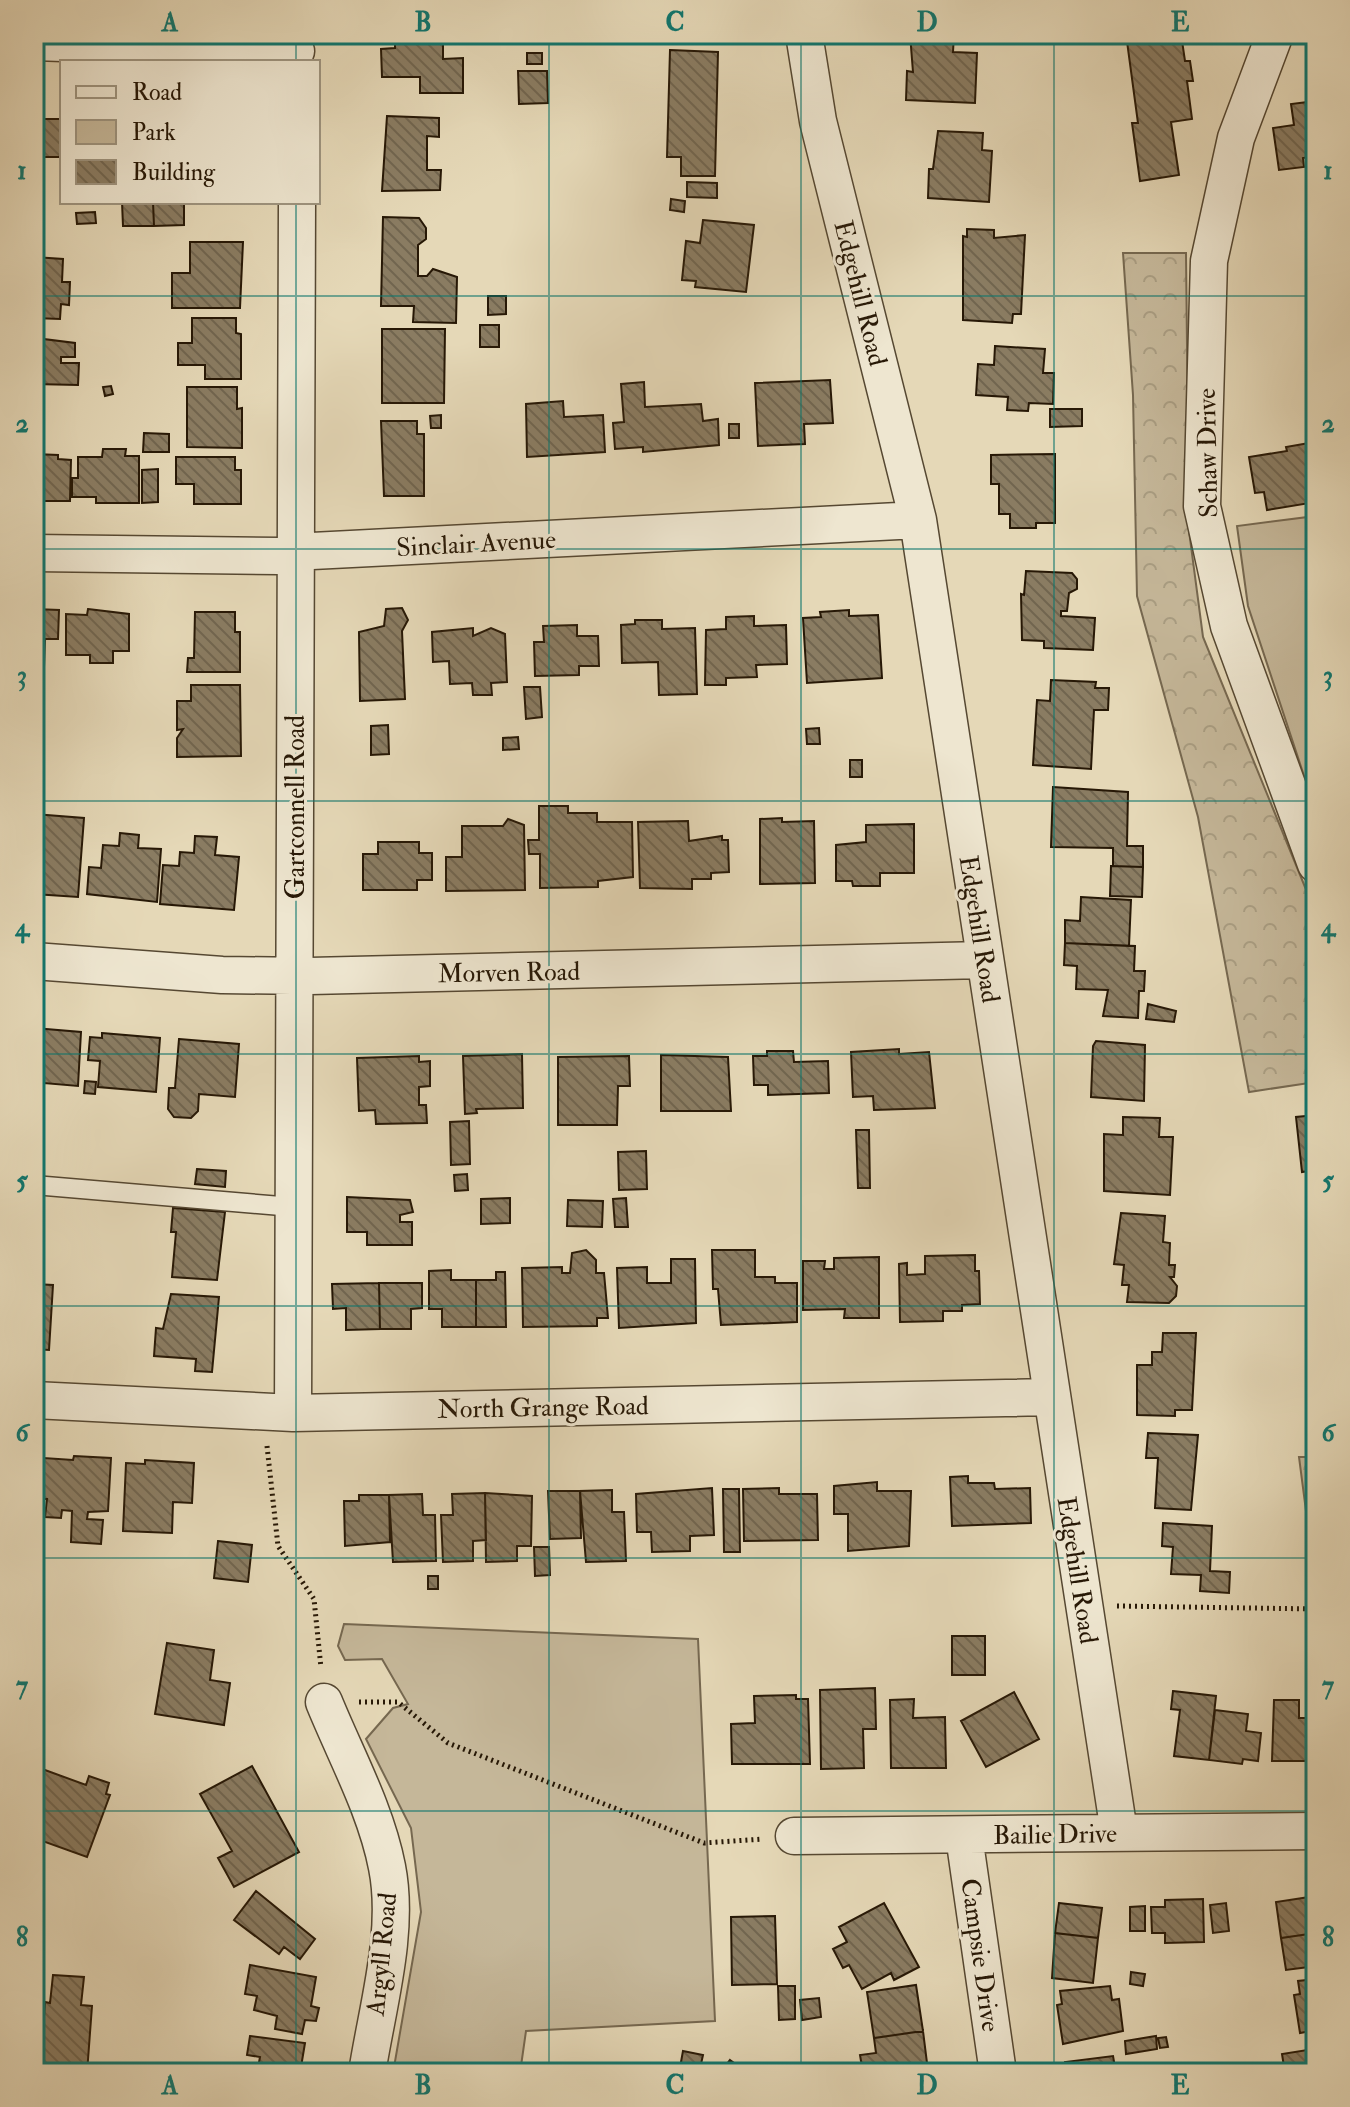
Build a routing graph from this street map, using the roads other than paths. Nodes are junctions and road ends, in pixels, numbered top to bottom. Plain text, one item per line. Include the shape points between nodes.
1 (804, 34) edge
2 (1275, 34) edge
3 (34, 42) edge
4 (296, 49) edge
5 (297, 204) edge
6 (918, 520) junction
7 (34, 553) edge
8 (295, 553) junction
9 (1305, 801) edge
10 (1316, 864) edge
11 (984, 960) junction
12 (34, 961) edge
13 (295, 976) junction
14 (34, 1185) edge
15 (293, 1207) junction
16 (1051, 1397) junction
17 (34, 1400) edge
18 (279, 1413) junction
19 (324, 1702) road end
20 (1316, 1831) edge
21 (1119, 1832) junction
22 (794, 1836) road end
23 (964, 1836) junction
24 (367, 2073) edge
25 (998, 2073) edge

1 - 6 street, Edgehill Road via 818,121
2 - 9 street, Schaw Drive via 1236,138 1209,261 1202,506 1229,626
3 - 4 street
5 - 8 street, Gartconnell Road
6 - 8 street, Sinclair Avenue
6 - 11 street, Edgehill Road
7 - 8 street, Sinclair Avenue
8 - 13 street, Gartconnell Road
9 - 10 street, Schaw Drive
11 - 13 street, Morven Road
11 - 16 street, Edgehill Road
12 - 13 street, Morven Road
13 - 15 street, Gartconnell Road
14 - 15 lane
15 - 18 street, Gartconnell Road
16 - 18 street, North Grange Road
16 - 21 street, Edgehill Road
17 - 18 street, North Grange Road
19 - 24 street, Argyll Road via 378,1829 388,1869 387,1945
20 - 21 street, Bailie Drive
21 - 23 street, Bailie Drive
22 - 23 street, Bailie Drive
23 - 25 street, Campsie Drive

